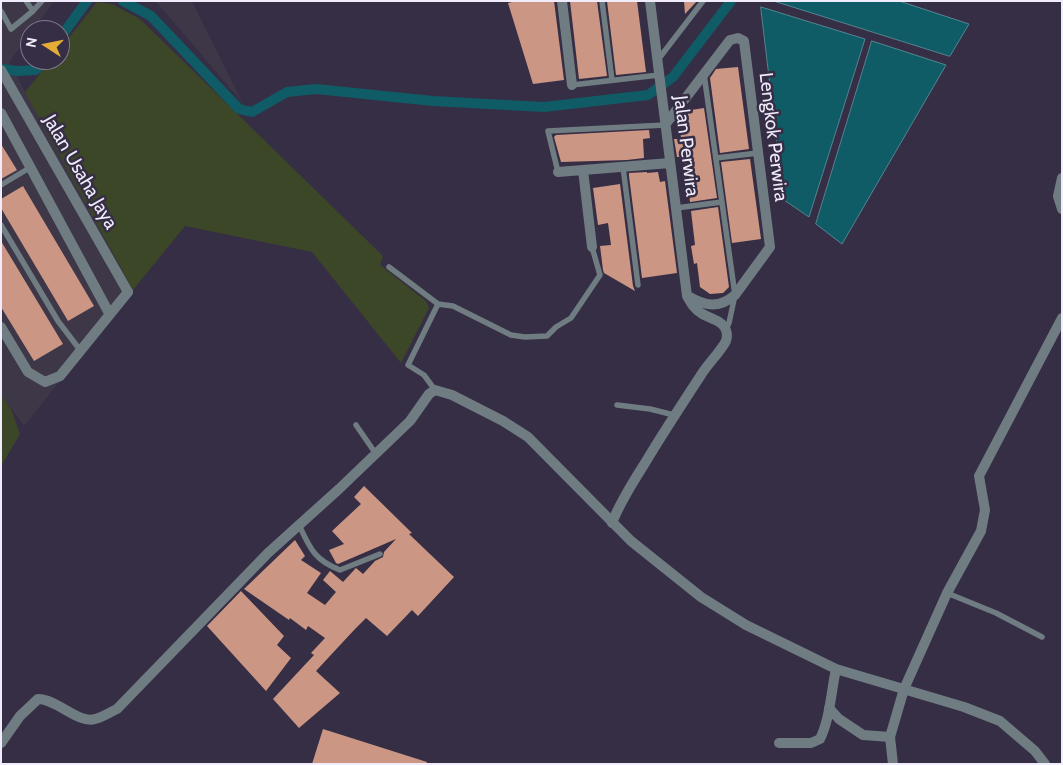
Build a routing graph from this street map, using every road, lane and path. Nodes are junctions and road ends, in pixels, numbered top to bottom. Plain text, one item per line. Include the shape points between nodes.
1 (26, 1) edge
2 (42, 1) edge
3 (562, 1) edge
4 (602, 1) edge
5 (650, 1) edge
6 (702, 2) edge
7 (1, 11) edge
8 (33, 12) junction
9 (658, 61) junction
10 (1, 70) edge
11 (704, 74) junction
12 (659, 75) junction
13 (612, 80) junction
14 (572, 85) joint
15 (1, 113) edge
16 (666, 125) junction
17 (758, 153) junction
18 (716, 158) junction
19 (670, 163) junction
20 (30, 167) junction
21 (623, 167) junction
22 (583, 170) junction
23 (558, 172) joint
24 (1062, 178) edge
25 (1, 185) edge
26 (722, 202) junction
27 (676, 208) junction
28 (1062, 208) edge
29 (1, 225) edge
30 (592, 247) joint
31 (389, 268) dead end
32 (638, 284) dead end
33 (735, 295) junction
34 (687, 296) junction
35 (438, 304) junction
36 (109, 314) junction
37 (1062, 318) edge
38 (1, 327) edge
39 (726, 329) junction
40 (80, 350) junction
41 (435, 390) junction
42 (617, 405) dead end
43 (674, 415) junction
44 (356, 425) dead end
45 (376, 454) junction
46 (299, 524) junction
47 (612, 524) junction
48 (380, 554) dead end
49 (947, 593) junction
50 (1042, 637) dead end
51 (836, 669) junction
52 (904, 689) junction
53 (829, 708) junction
54 (890, 737) junction
55 (1, 743) edge
56 (779, 743) dead end
57 (893, 764) edge
58 (1044, 764) edge

1 - 8 lane
2 - 8 lane
3 - 14 street
4 - 13 lane
5 - 9 street, Jalan Perwira
6 - 9 lane
7 - 8 lane via 12,29
9 - 12 street, Jalan Perwira
10 - 36 street, Jalan Usaha Jaya via 128,292
11 - 16 street, Lengkok Perwira
11 - 17 street, Lengkok Perwira via 730,40 738,38 744,41
11 - 18 lane
12 - 13 lane
12 - 16 street, Jalan Perwira
13 - 14 lane
15 - 20 street
16 - 19 street, Jalan Perwira
16 - 23 lane via 548,131
17 - 18 lane
17 - 33 street, Lengkok Perwira via 770,247
18 - 26 lane
19 - 21 street
19 - 27 street, Jalan Perwira
20 - 25 lane
20 - 36 street
21 - 22 street
21 - 32 lane
22 - 23 street
22 - 30 street
24 - 28 street via 1058,196
26 - 27 lane
26 - 33 lane
27 - 34 street, Jalan Perwira
29 - 40 lane via 58,321
30 - 35 lane via 600,275 571,318 547,336 511,335 453,306
31 - 35 lane
33 - 34 street via 721,304 698,302
33 - 39 lane
34 - 39 street via 702,314 717,320
35 - 41 lane via 408,365 424,375
36 - 40 street
37 - 49 street via 979,476 985,510 981,531
38 - 40 street via 28,372 45,382 60,376
39 - 43 street via 726,341
41 - 45 street via 410,421
41 - 47 street via 503,421 528,437
42 - 43 lane
43 - 47 street via 622,501
44 - 45 lane
45 - 46 street
46 - 48 lane via 311,551 327,565 340,570
46 - 55 street via 117,709 86,720 47,699 38,699 20,716
47 - 51 street via 701,597 746,625
49 - 50 lane
49 - 52 street
51 - 52 street
51 - 53 street
52 - 54 street
52 - 58 street via 1000,721 1035,751
53 - 54 street via 864,735
53 - 56 street via 820,739 811,743
54 - 57 street

